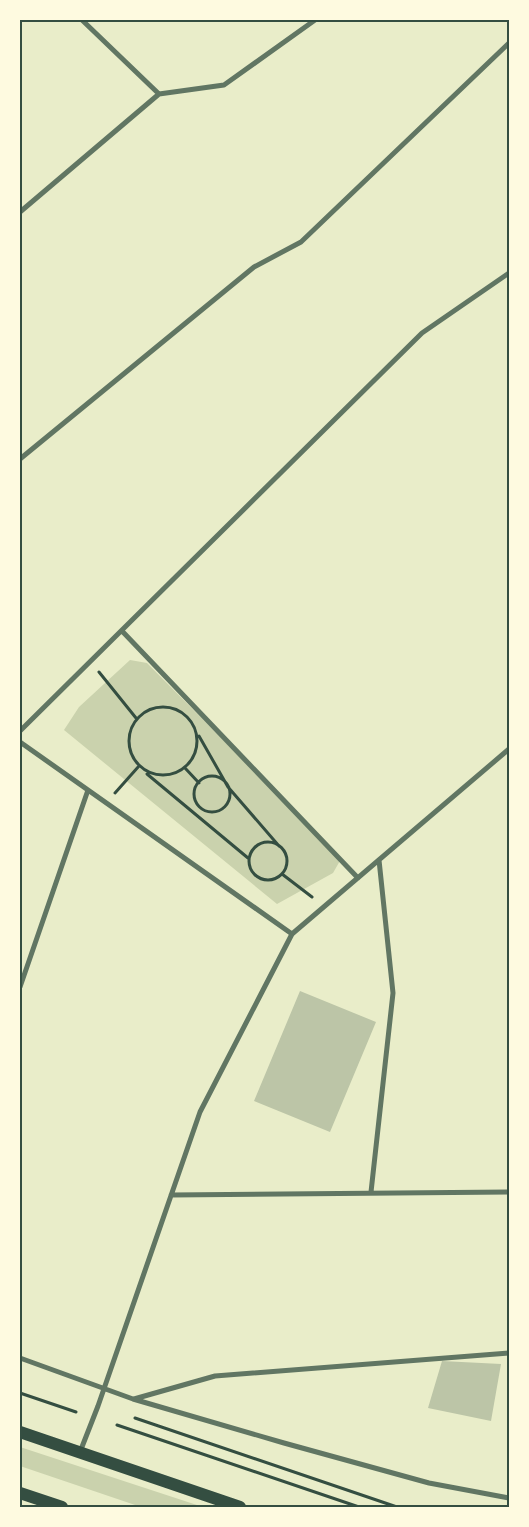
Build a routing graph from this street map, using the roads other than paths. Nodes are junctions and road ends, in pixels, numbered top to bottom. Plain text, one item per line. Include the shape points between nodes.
1 (82, 20) edge
2 (315, 20) edge
3 (509, 42) edge
4 (159, 94) junction
5 (20, 212) edge
6 (509, 273) edge
7 (20, 459) edge
8 (122, 631) junction
9 (20, 731) edge
10 (20, 742) edge
11 (509, 749) edge
12 (88, 790) junction
13 (379, 860) junction
14 (358, 878) junction
15 (292, 934) junction
16 (20, 987) edge
17 (371, 1192) junction
18 (509, 1192) edge
19 (171, 1195) junction
20 (509, 1353) edge
21 (20, 1358) edge
22 (104, 1388) junction
23 (133, 1399) junction
24 (20, 1432) edge
25 (80, 1452) junction
26 (20, 1492) edge
27 (509, 1498) edge
28 (62, 1507) edge
29 (240, 1507) edge

1 - 4 street
2 - 4 street via 224,86
3 - 7 street via 301,242 254,267
4 - 5 street
6 - 8 street via 422,333
8 - 9 street
8 - 14 street
10 - 12 street
11 - 13 street
12 - 15 street
12 - 16 street
13 - 14 street
13 - 17 street via 393,993
14 - 15 street
15 - 19 street via 200,1112
17 - 18 street
17 - 19 street
19 - 22 street
20 - 23 street via 215,1376
21 - 22 street
22 - 23 street
22 - 25 street
23 - 27 street via 429,1483
24 - 25 main road
25 - 29 main road
26 - 28 main road

